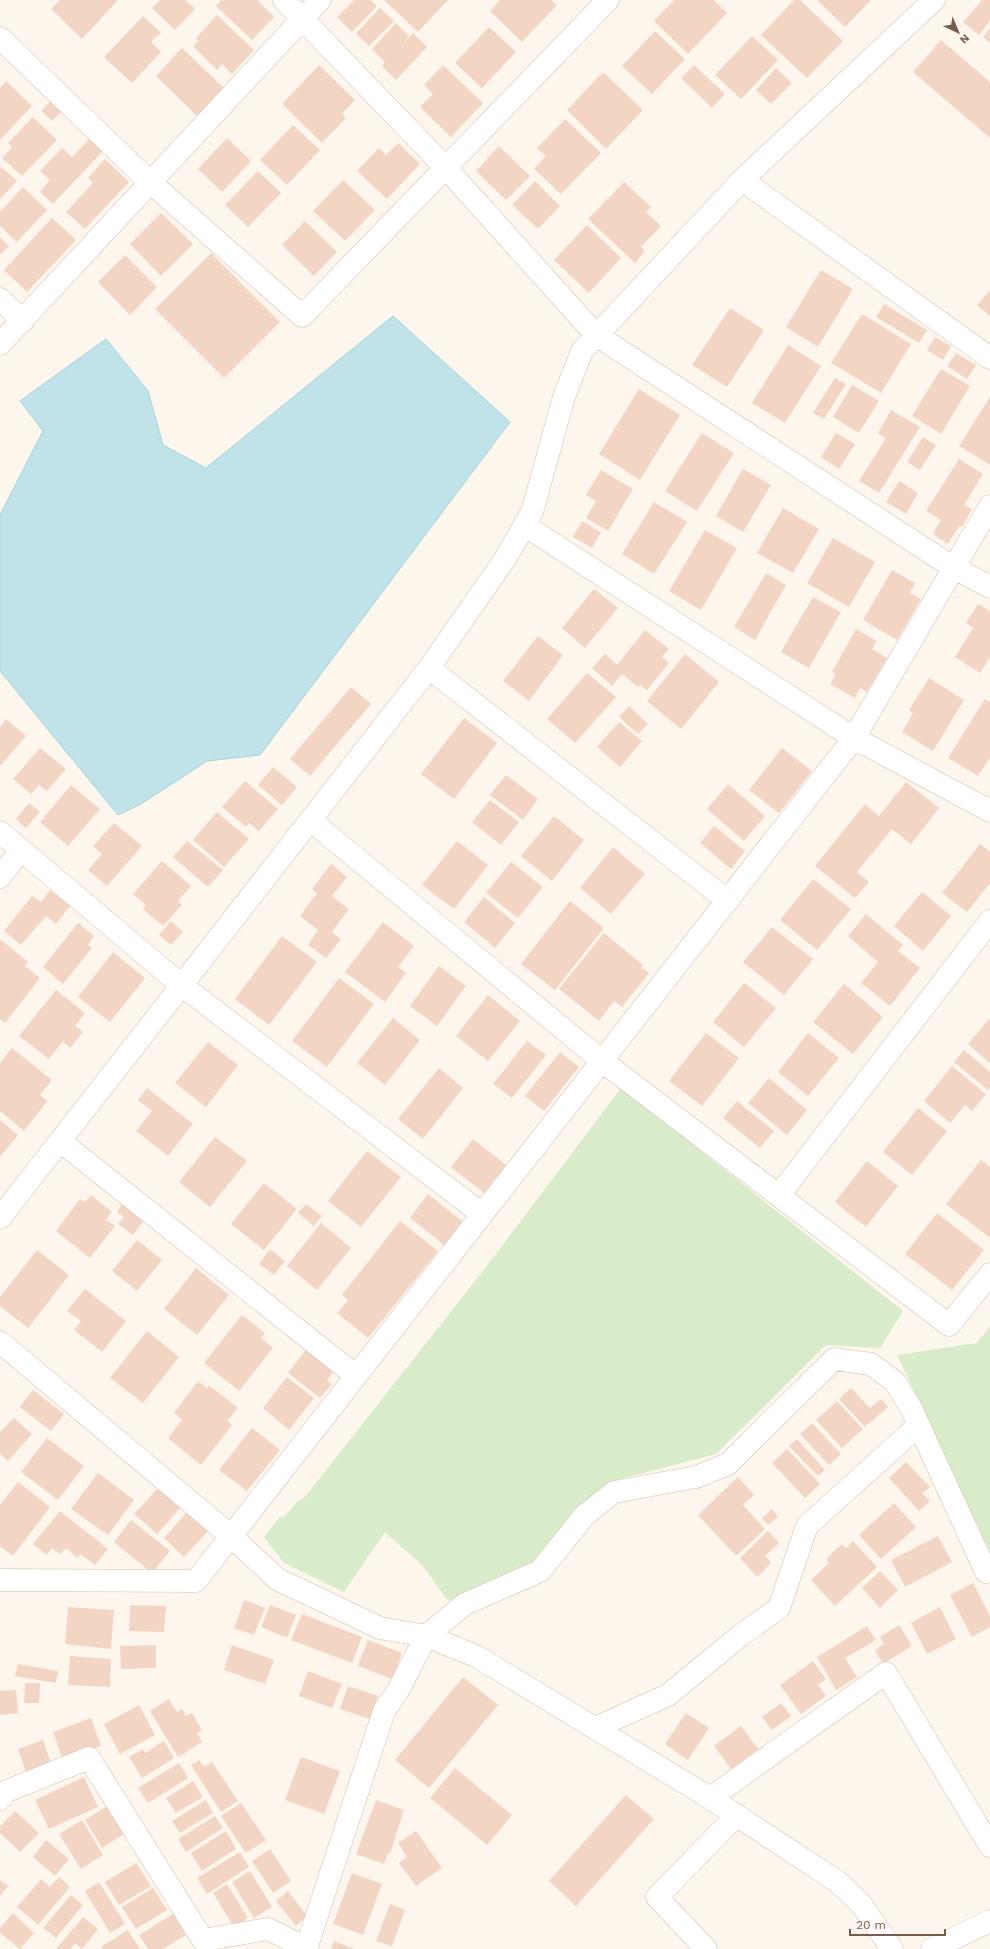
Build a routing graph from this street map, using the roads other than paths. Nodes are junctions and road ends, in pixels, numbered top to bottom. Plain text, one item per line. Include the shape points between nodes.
1 (284, 0) edge
2 (320, 0) edge
3 (608, 0) edge
4 (931, 1) edge
5 (303, 17) junction
6 (0, 38) edge
7 (445, 167) junction
8 (742, 180) junction
9 (150, 182) junction
10 (0, 299) edge
11 (23, 320) junction
12 (596, 335) junction
13 (0, 344) edge
14 (990, 358) edge
15 (990, 506) edge
16 (524, 525) junction
17 (954, 568) junction
18 (990, 587) edge
19 (428, 668) junction
20 (854, 738) junction
21 (990, 811) edge
22 (310, 820) junction
23 (0, 832) edge
24 (21, 850) junction
25 (0, 877) edge
26 (728, 901) junction
27 (990, 921) edge
28 (180, 984) junction
29 (602, 1061) junction
30 (60, 1141) junction
31 (779, 1195) junction
32 (482, 1214) junction
33 (0, 1218) edge
34 (990, 1274) edge
35 (0, 1342) edge
36 (356, 1376) junction
37 (919, 1425) junction
38 (231, 1536) junction
39 (986, 1572) dead end
40 (0, 1580) edge
41 (426, 1636) junction
42 (595, 1728) junction
43 (710, 1798) junction
44 (0, 1799) edge
45 (737, 1815) junction
46 (990, 1846) edge
47 (990, 1921) edge
48 (306, 1949) edge
49 (706, 1949) edge
50 (892, 1949) edge
51 (932, 1949) edge

1 - 5 street
2 - 5 street
3 - 7 street
4 - 8 street
5 - 7 street
5 - 9 street
6 - 9 street
7 - 9 street via 302,316
7 - 12 street
8 - 12 street
8 - 14 street
9 - 11 street
10 - 11 street
11 - 13 street
12 - 16 street via 582,351 564,397 532,512
12 - 17 street
15 - 17 street
16 - 19 street via 505,559
16 - 20 street
17 - 18 street
17 - 20 street
19 - 22 street
19 - 26 street
20 - 21 street
20 - 26 street
22 - 28 street
22 - 29 street
23 - 24 street
24 - 25 street
24 - 28 street
26 - 29 street
27 - 31 street
28 - 30 street
28 - 32 street
29 - 31 street
29 - 32 street
30 - 33 street
30 - 36 street
31 - 34 street via 949,1325
32 - 36 street
35 - 38 street
36 - 38 street
37 - 39 street
37 - 41 street via 895,1382 871,1364 834,1359 728,1464 696,1477 614,1492 586,1515 540,1572 465,1604
37 - 42 street via 807,1526 779,1608 741,1635 668,1695
38 - 40 street via 196,1581
38 - 41 street via 277,1579 380,1628
41 - 42 street via 476,1656
41 - 48 street via 399,1689 384,1711
42 - 43 street
43 - 45 street
43 - 46 street via 886,1673
44 - 48 street via 7,1791 90,1758 203,1940 268,1930
45 - 49 street via 657,1897
45 - 50 street via 838,1882 861,1904
47 - 51 street

